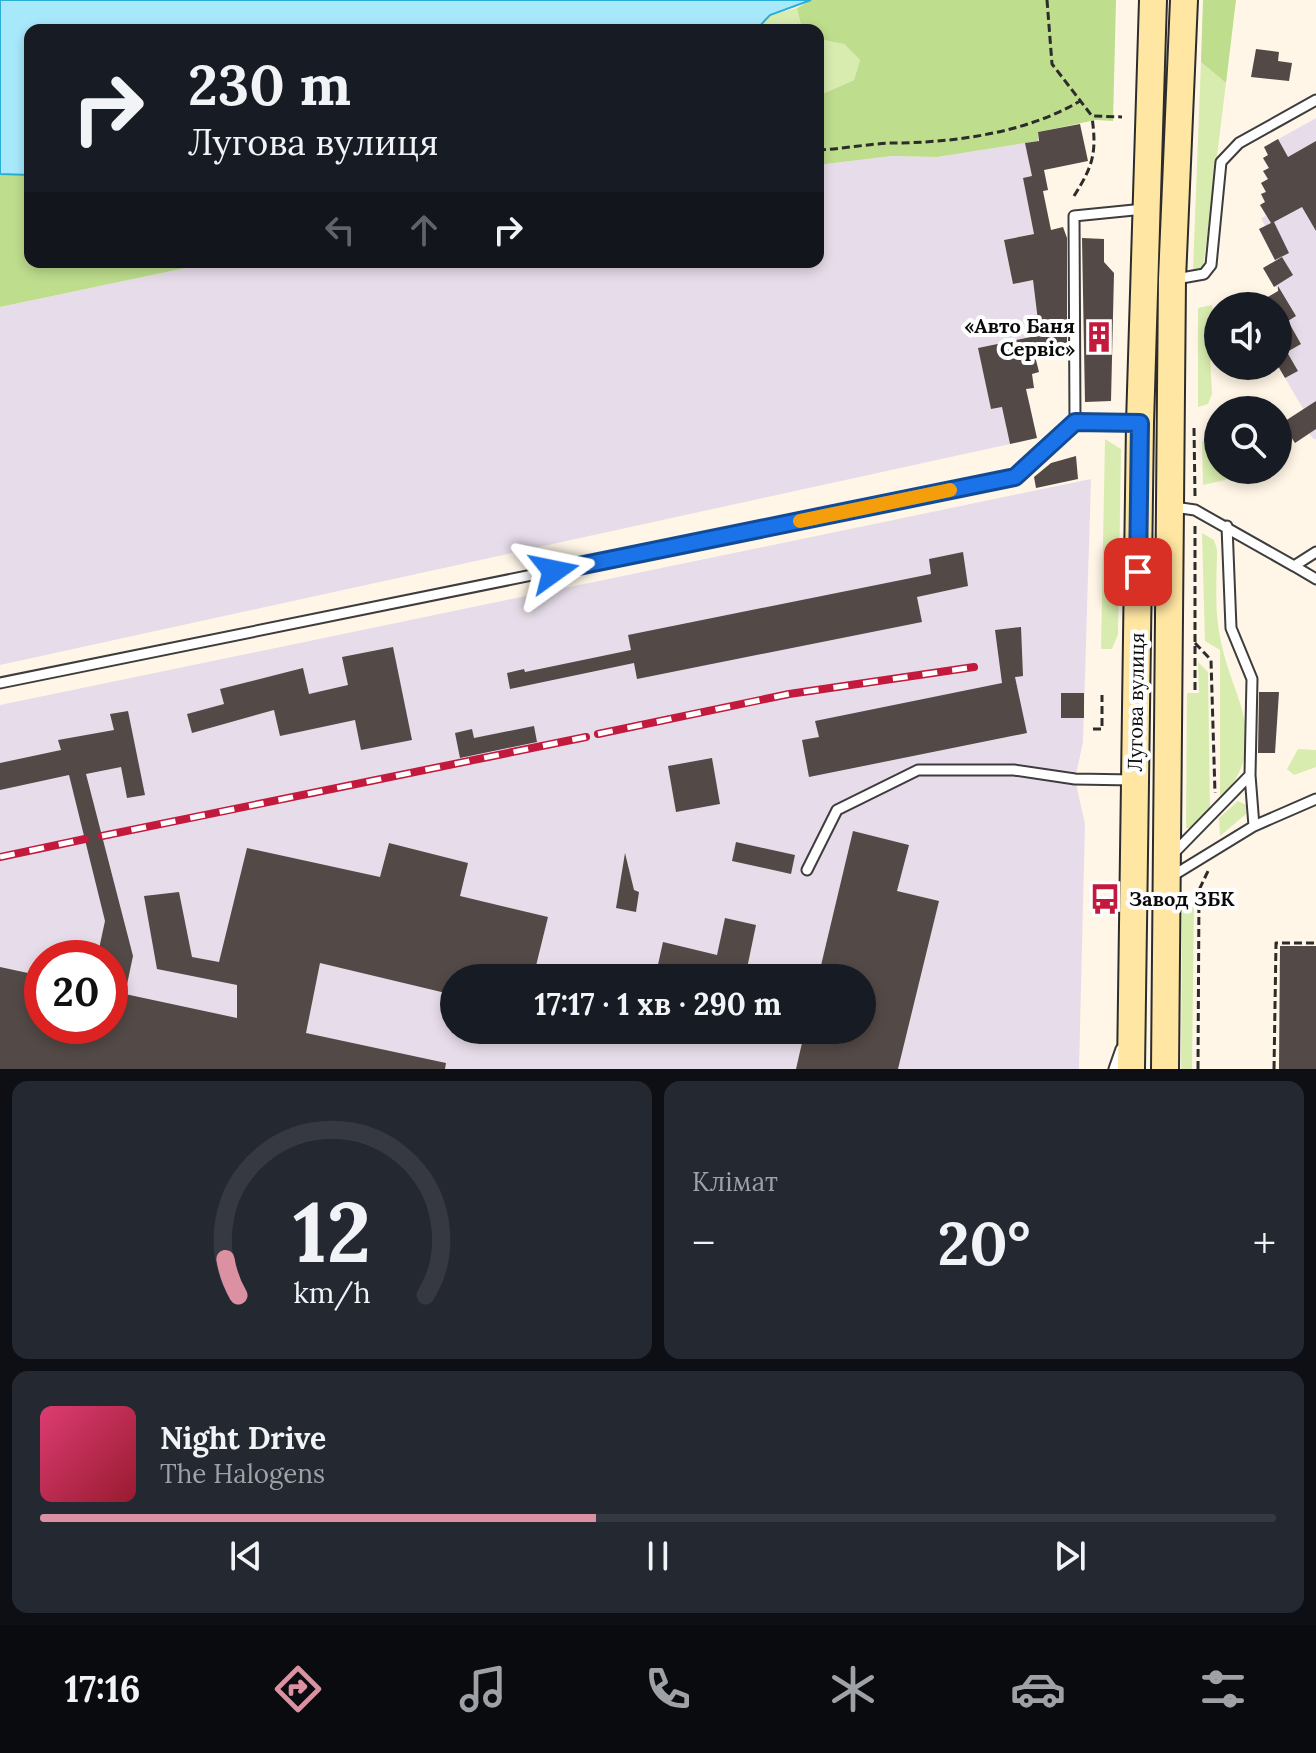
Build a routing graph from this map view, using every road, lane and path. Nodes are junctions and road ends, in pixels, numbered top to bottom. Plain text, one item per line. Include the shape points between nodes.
1 (1047, 0) edge
2 (1153, 0) edge
3 (1184, 0) edge
4 (1316, 100) edge
5 (1080, 101) junction
6 (1092, 116) junction
7 (1122, 117) dead end
8 (824, 149) edge
9 (1074, 196) dead end
10 (1145, 209) junction
11 (1172, 279) junction
12 (1075, 422) junction
13 (1140, 423) junction
14 (1171, 506) junction
15 (1227, 526) junction
16 (1316, 552) edge
17 (1294, 566) junction
18 (1316, 579) edge
19 (1194, 657) dead end
20 (0, 683) edge
21 (1195, 690) dead end
22 (1102, 695) dead end
23 (1093, 729) dead end
24 (1250, 775) junction
25 (1135, 781) junction
26 (1316, 799) edge
27 (1254, 826) junction
28 (807, 870) dead end
29 (1166, 870) junction
30 (1316, 943) edge
31 (1132, 1020) junction
32 (1114, 1069) edge
33 (1131, 1069) edge
34 (1165, 1069) edge
35 (1274, 1069) edge

1 - 5 path via 1052,64
2 - 10 main road, Лугова вулиця
3 - 11 main road, Лугова вулиця
4 - 11 lane via 1239,143 1221,162 1211,265 1204,274
5 - 6 path
5 - 8 path via 1056,116 918,145
6 - 7 path
6 - 9 path via 1091,169
10 - 12 lane via 1074,216
10 - 13 main road, Лугова вулиця
11 - 14 main road, Лугова вулиця
12 - 13 lane
12 - 20 lane via 1015,477
13 - 25 main road, Лугова вулиця
14 - 15 lane via 1195,510
14 - 29 main road, Лугова вулиця
15 - 17 lane
15 - 24 lane via 1231,628 1252,679
16 - 17 lane
17 - 18 lane
19 - 21 path
22 - 23 path via 1102,729
24 - 27 lane
24 - 29 lane
25 - 28 lane via 1014,770 918,770 837,810
25 - 31 main road, Лугова вулиця
26 - 27 lane
27 - 29 lane
29 - 34 main road, Лугова вулиця
30 - 35 path via 1276,943
31 - 32 lane
31 - 33 main road, Лугова вулиця

